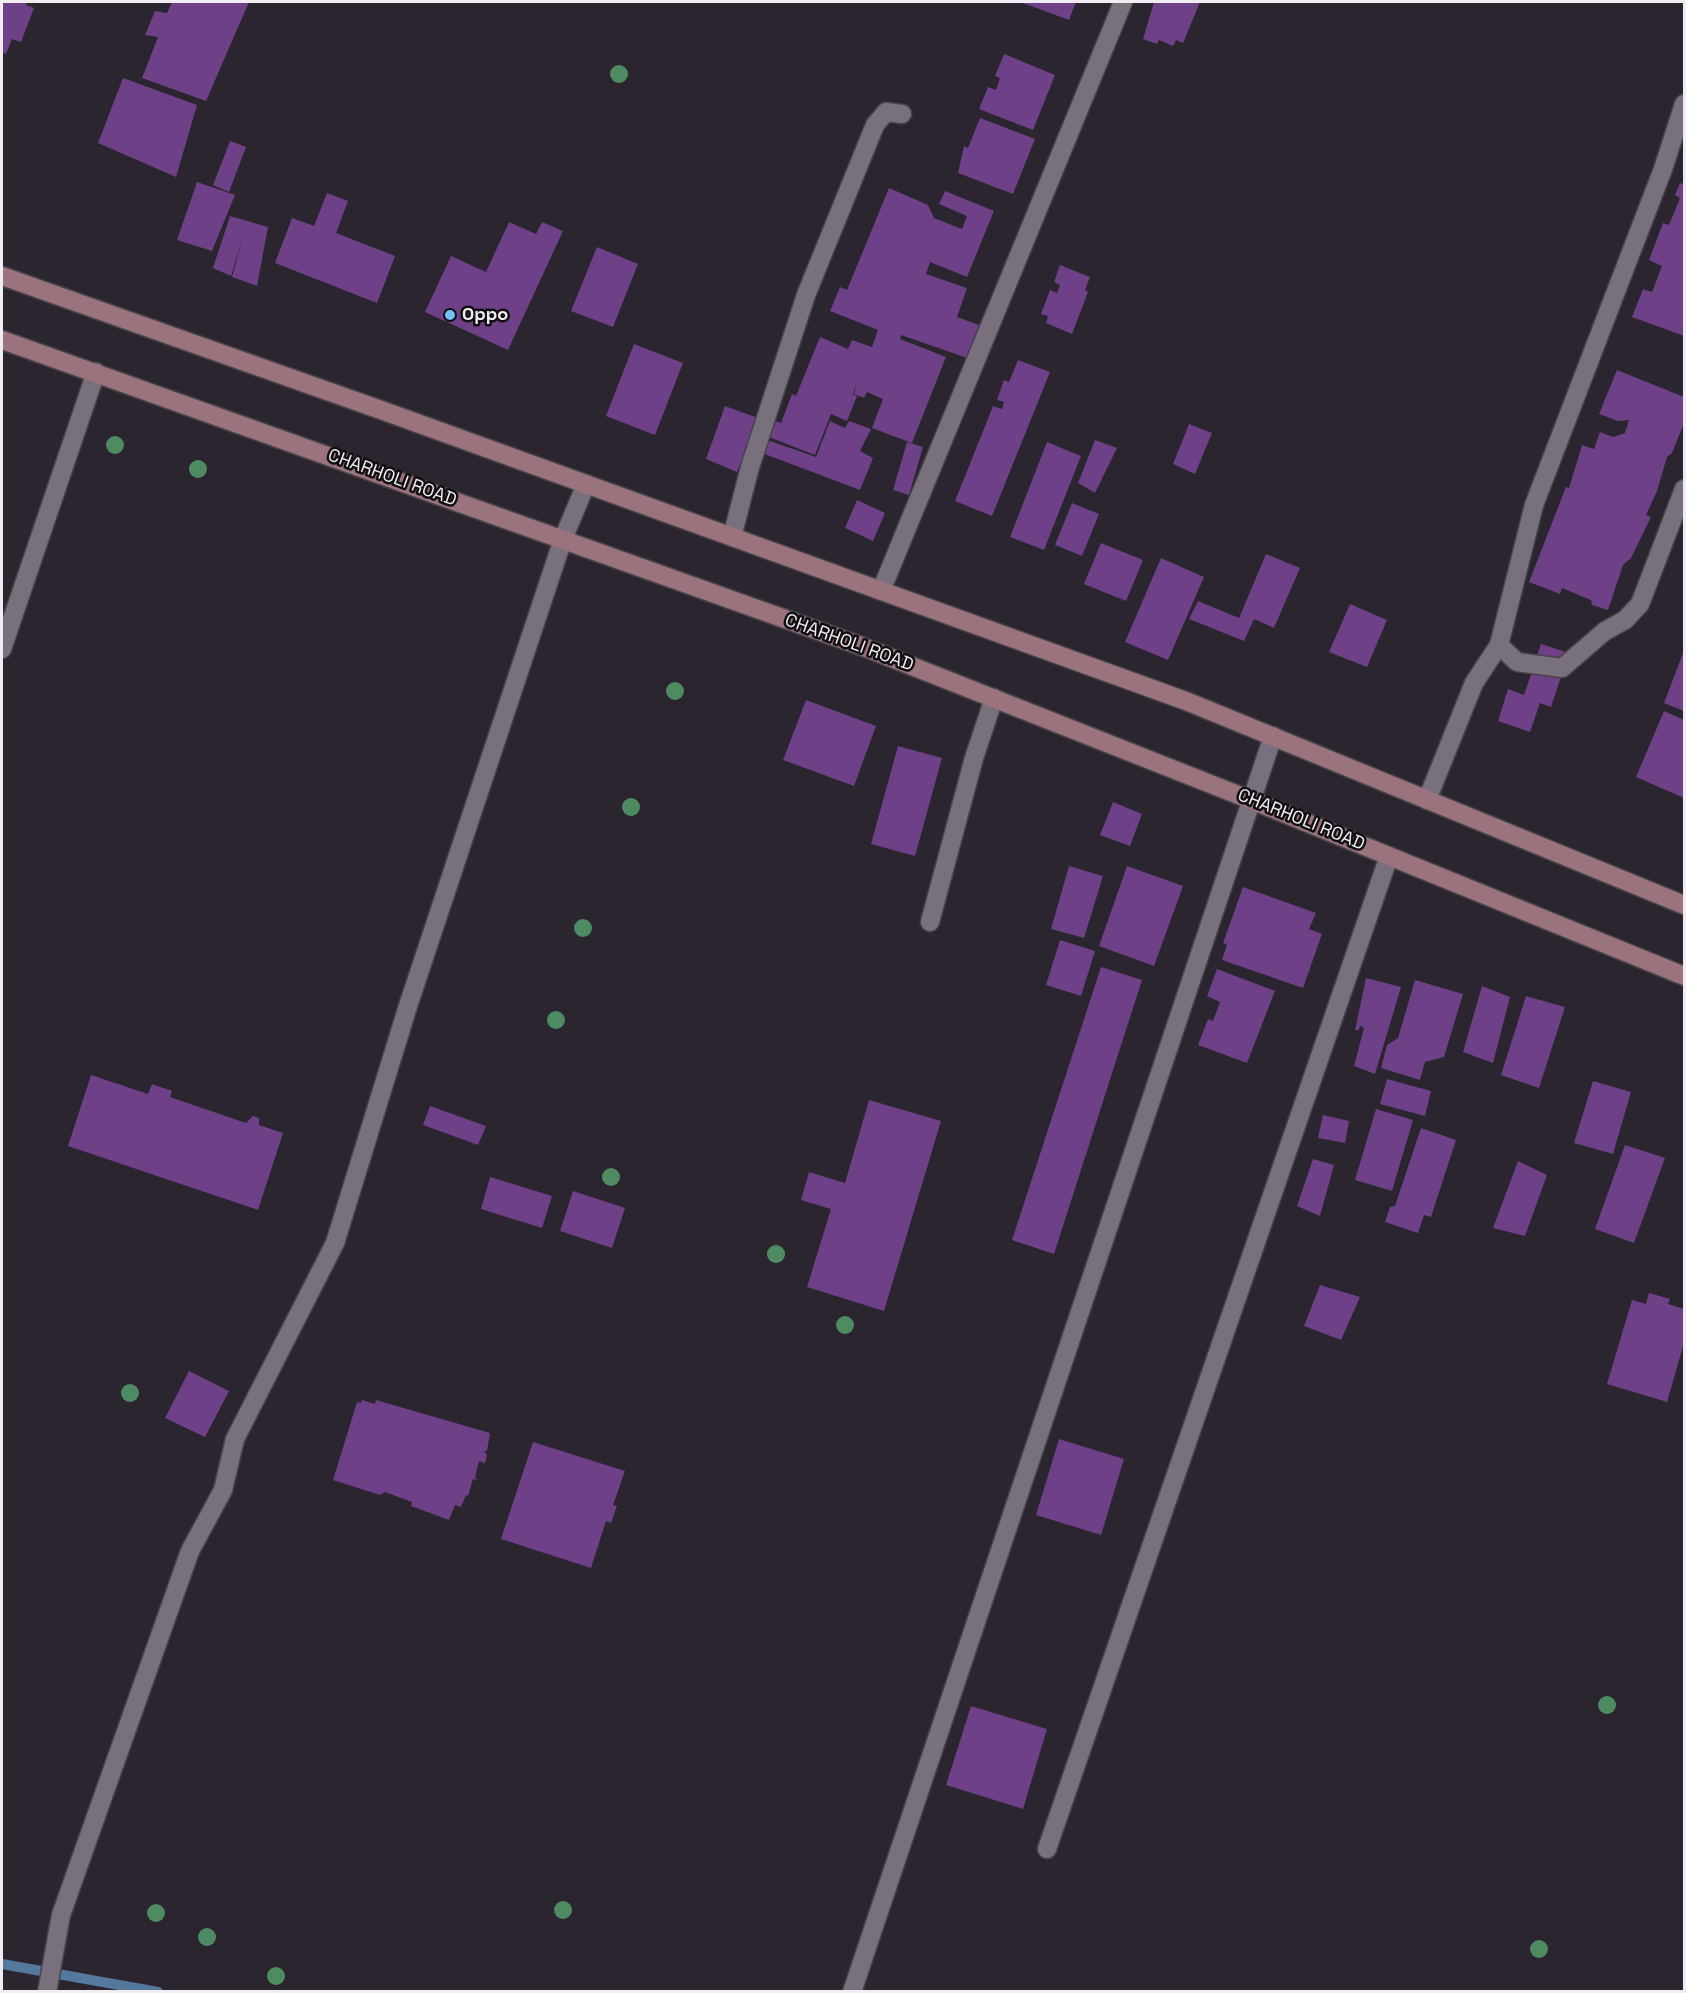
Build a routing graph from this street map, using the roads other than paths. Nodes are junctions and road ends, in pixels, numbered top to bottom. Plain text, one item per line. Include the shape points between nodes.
1 (1123, 2) edge
2 (1684, 104) edge
3 (902, 114) dead end
4 (2, 276) edge
5 (2, 340) edge
6 (96, 372) junction
7 (586, 484) junction
8 (1684, 489) edge
9 (732, 537) junction
10 (563, 539) junction
11 (881, 591) junction
12 (1499, 645) junction
13 (2, 649) edge
14 (994, 698) junction
15 (1273, 736) junction
16 (1251, 800) junction
17 (1427, 800) junction
18 (1389, 856) junction
19 (1684, 905) edge
20 (930, 922) dead end
21 (1684, 976) edge
22 (1047, 1849) dead end
23 (47, 1992) edge
24 (852, 1992) edge

1 - 11 street
2 - 12 street via 1663,169 1534,506
3 - 9 street via 886,111 875,125 806,295 750,467
4 - 7 street
5 - 6 street, CHARHOLI ROAD
6 - 10 street, CHARHOLI ROAD
6 - 13 street
7 - 9 street
7 - 10 street
8 - 12 street via 1640,604 1625,620 1605,631 1562,668 1517,662
9 - 11 street
10 - 14 street, CHARHOLI ROAD
10 - 23 street via 408,1006 335,1243 235,1439 223,1490 190,1551 61,1915
11 - 15 street
12 - 17 street via 1474,683
14 - 16 street, CHARHOLI ROAD
14 - 20 street
15 - 16 street
15 - 17 street
16 - 18 street, CHARHOLI ROAD
16 - 24 street
17 - 19 street
18 - 21 street, CHARHOLI ROAD
18 - 22 street

